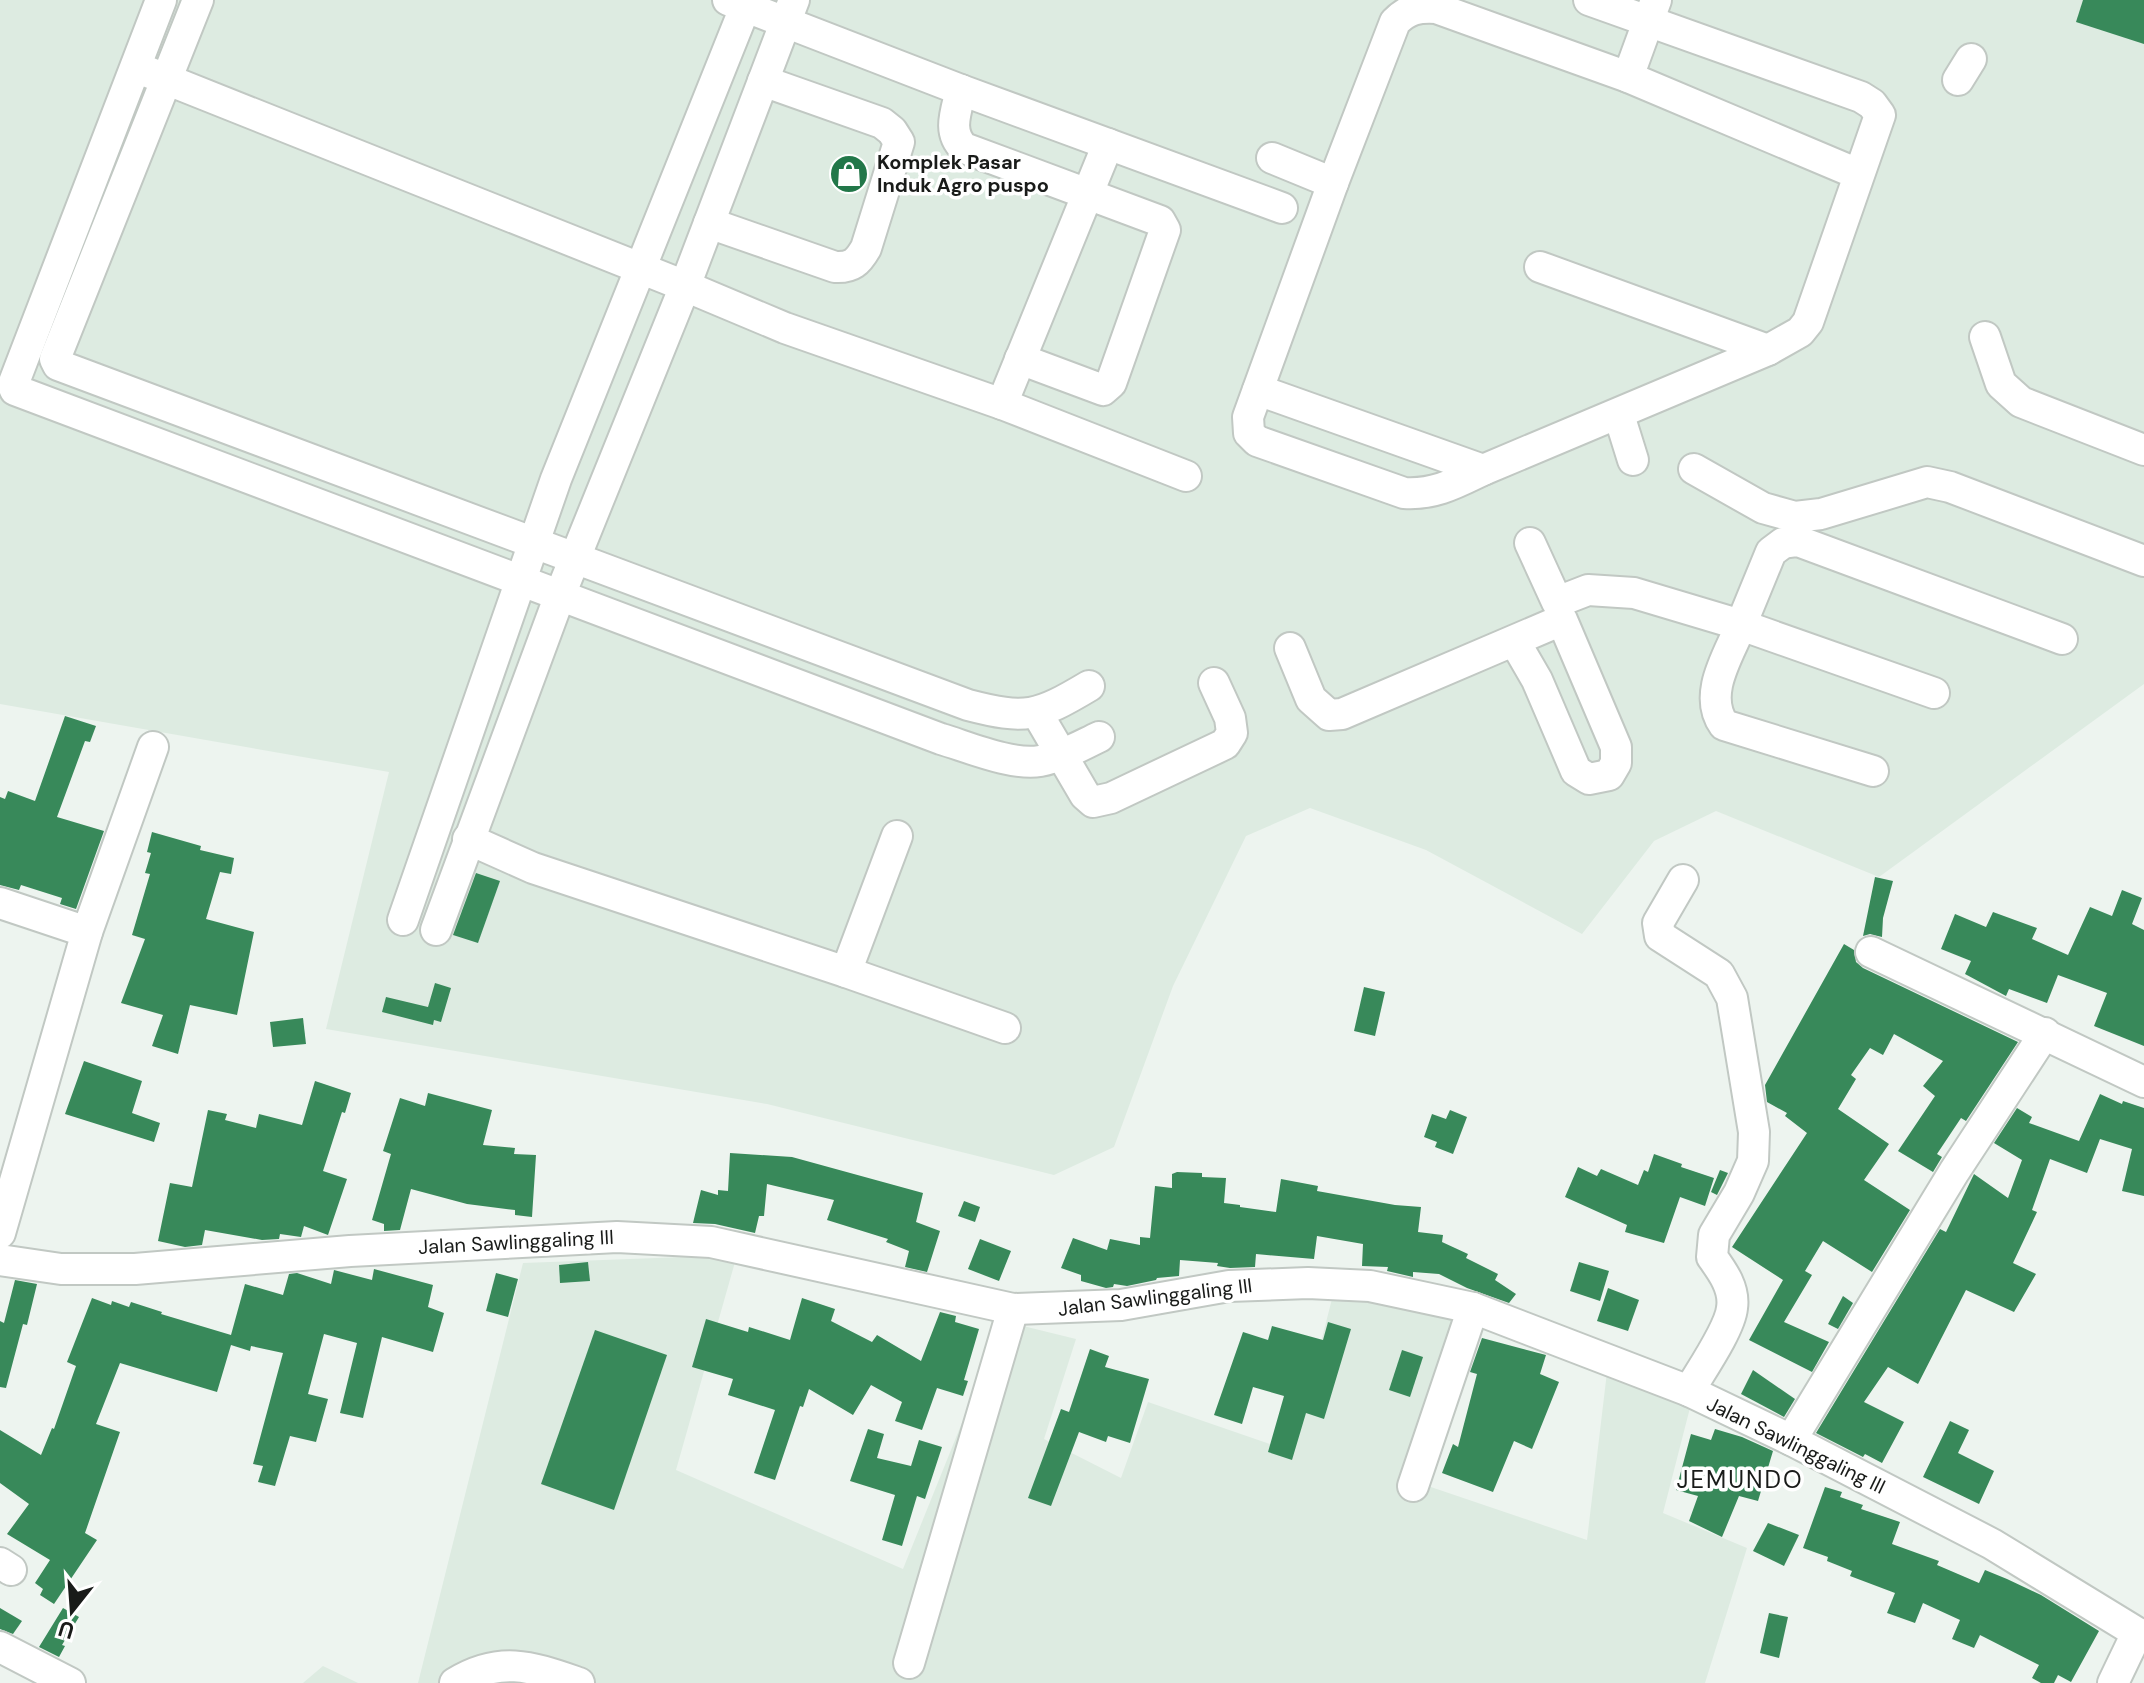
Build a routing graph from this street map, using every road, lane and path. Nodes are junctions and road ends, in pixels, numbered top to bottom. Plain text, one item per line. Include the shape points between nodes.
1 (161, 0) edge
2 (198, 0) edge
3 (1589, 0) edge
4 (741, 2) edge
5 (1408, 6) edge
6 (789, 11) edge
7 (1652, 11) edge
8 (135, 67) junction
9 (1628, 77) junction
10 (168, 80) junction
11 (763, 81) junction
12 (961, 90) junction
13 (1108, 144) junction
14 (1272, 158) dead end
15 (1858, 174) junction
16 (1333, 183) junction
17 (1086, 193) junction
18 (1282, 208) dead end
19 (709, 223) junction
20 (1540, 267) dead end
21 (640, 269) junction
22 (685, 286) junction
23 (1985, 337) dead end
24 (1768, 350) junction
25 (1020, 359) junction
26 (1258, 390) junction
27 (1002, 404) junction
28 (1619, 415) junction
29 (2144, 450) edge
30 (1633, 460) dead end
31 (1694, 469) dead end
32 (1483, 470) junction
33 (1186, 476) dead end
34 (533, 541) junction
35 (1530, 543) dead end
36 (575, 558) junction
37 (2144, 561) edge
38 (520, 580) junction
39 (560, 595) junction
40 (1564, 622) junction
41 (1741, 625) junction
42 (2062, 639) dead end
43 (1290, 648) dead end
44 (1522, 654) junction
45 (1214, 683) dead end
46 (1089, 686) dead end
47 (1934, 693) dead end
48 (1037, 713) junction
49 (1099, 737) dead end
50 (153, 747) dead end
51 (1061, 755) junction
52 (1873, 771) dead end
53 (897, 836) dead end
54 (468, 839) junction
55 (1683, 880) dead end
56 (0, 903) edge
57 (403, 920) dead end
58 (436, 930) dead end
59 (87, 932) junction
60 (1871, 952) dead end
61 (846, 972) junction
62 (1005, 1028) dead end
63 (2045, 1033) junction
64 (2144, 1082) edge
65 (0, 1233) edge
66 (0, 1260) edge
67 (1473, 1308) junction
68 (1013, 1309) junction
69 (1689, 1391) junction
70 (1791, 1440) junction
71 (1413, 1486) dead end
72 (2141, 1635) edge
73 (0, 1647) edge
74 (909, 1663) dead end
75 (70, 1683) edge
76 (455, 1683) edge
77 (579, 1683) edge
78 (2113, 1683) edge

1 - 8 street
2 - 10 street
3 - 7 street
4 - 6 street
4 - 21 street
5 - 9 street via 1436,8
5 - 16 street via 1395,22
6 - 11 street
6 - 12 street
7 - 9 street
7 - 15 street via 1872,104 1880,115
8 - 10 street
8 - 38 street via 14,388
9 - 15 street
10 - 21 street
10 - 34 street via 56,362
11 - 19 street
11 - 19 street via 882,123 899,142 866,248 858,261 835,267
12 - 13 street
12 - 17 street via 953,128 964,148
13 - 17 street
13 - 18 street
14 - 16 street
15 - 24 street via 1808,322
16 - 26 street
17 - 25 street
17 - 25 street via 1160,221 1165,230 1111,383 1097,390
19 - 22 street
20 - 24 street
21 - 22 street
21 - 34 street
22 - 27 street via 785,328
22 - 36 street
23 - 29 street via 2001,384 2021,402
24 - 28 street
25 - 27 street
26 - 32 street
26 - 32 street via 1248,417 1249,433 1257,441 1404,493 1444,489
27 - 33 street
28 - 30 street
28 - 32 street
31 - 37 street via 1763,508 1795,517 1927,482 1939,484
34 - 36 street
34 - 38 street
35 - 40 street
36 - 39 street
36 - 48 street via 968,705 1008,715
38 - 39 street
38 - 57 street
39 - 51 street via 941,739 1037,762
39 - 54 street
40 - 41 street via 1588,590 1634,593
40 - 44 street
40 - 44 street via 1616,747 1609,775 1589,779 1576,771
41 - 42 street via 1771,552 1798,541
41 - 47 street
41 - 52 street via 1716,688 1716,713 1724,725
43 - 44 street via 1311,699 1329,715
45 - 51 street via 1230,718 1232,733 1225,744 1111,798 1093,802
46 - 48 street
48 - 51 street
49 - 51 street
50 - 59 street
53 - 61 street
54 - 58 street
54 - 61 street via 533,868
55 - 69 street via 1658,923 1660,936 1719,974 1732,998 1754,1132 1753,1161 1714,1235 1712,1257 1727,1279 1732,1308
56 - 59 street
59 - 65 street
60 - 63 street
61 - 62 street
63 - 64 street
63 - 70 street
66 - 68 street, Jalan Sawlinggaling III via 61,1269 135,1269 617,1237 711,1242
67 - 68 street, Jalan Sawlinggaling III via 1370,1286 1308,1283 1229,1286 1121,1305
67 - 69 street, Jalan Sawlinggaling III
67 - 71 street
68 - 74 street
69 - 70 street, Jalan Sawlinggaling III
70 - 72 street, Jalan Sawlinggaling III via 1992,1544
72 - 78 street
73 - 75 street
76 - 77 street via 496,1665 535,1668

